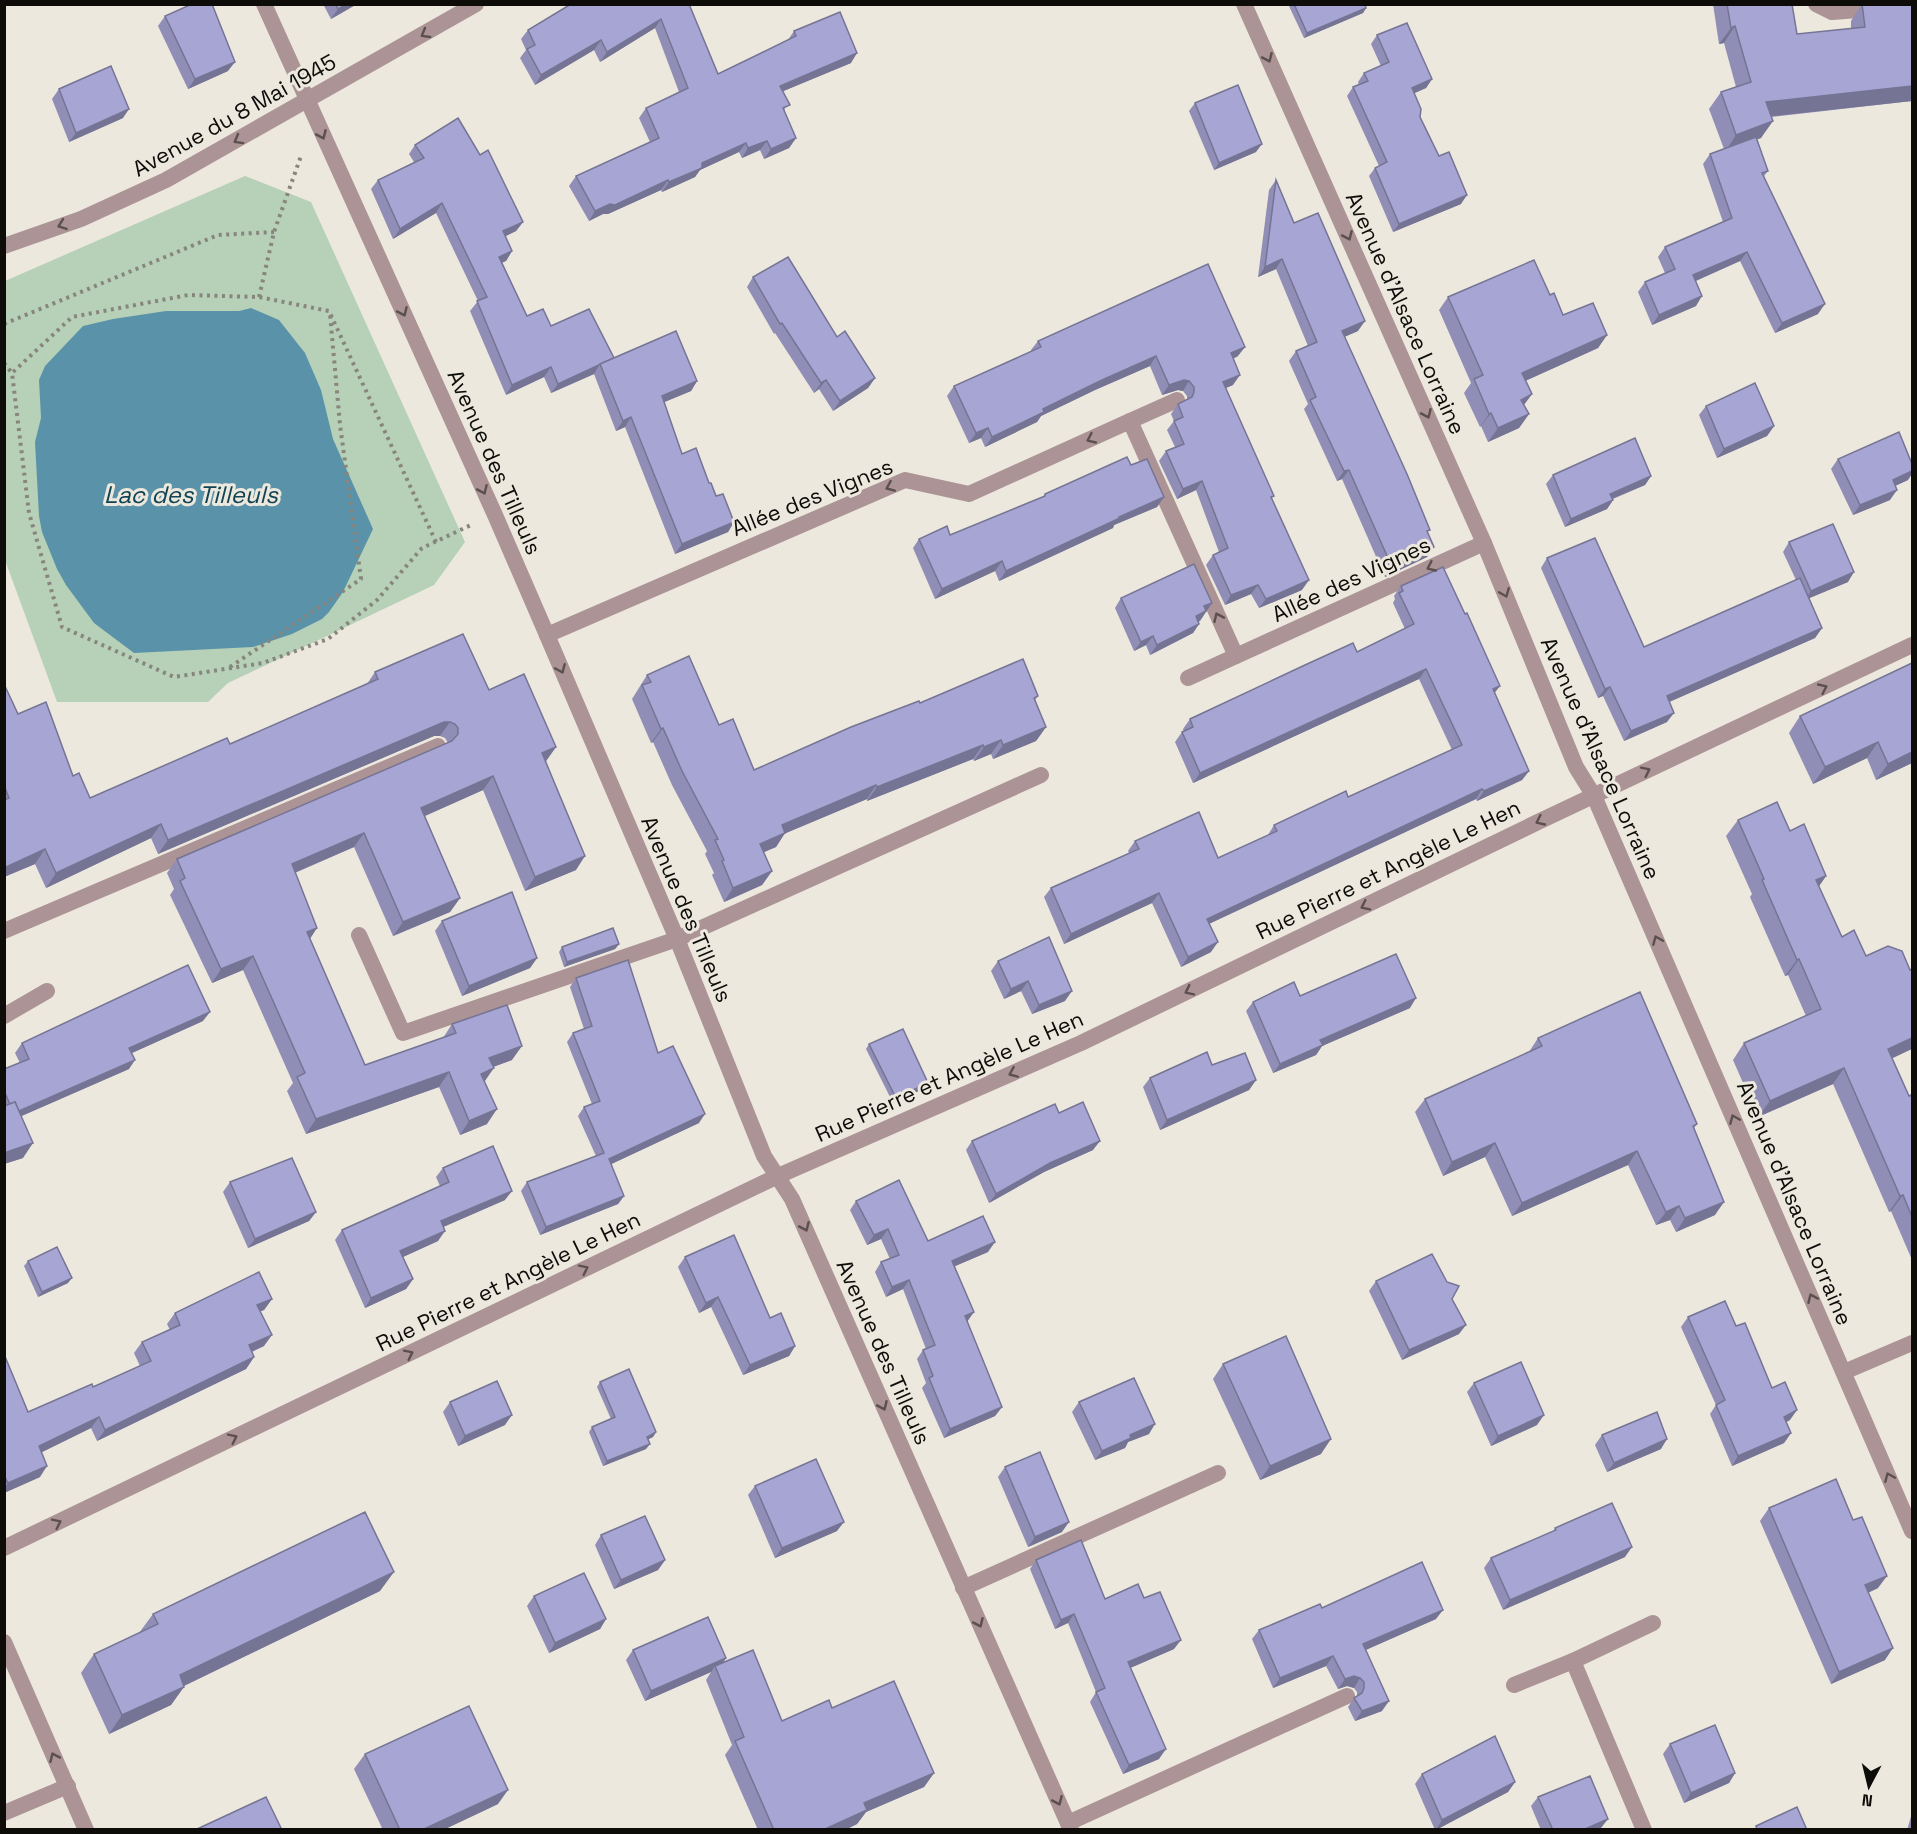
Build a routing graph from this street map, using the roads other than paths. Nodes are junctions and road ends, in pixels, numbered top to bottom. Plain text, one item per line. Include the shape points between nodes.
1 (264, 4) edge
2 (476, 4) edge
3 (1244, 4) edge
4 (1816, 4) edge
5 (1912, 6) edge
6 (307, 102) junction
7 (4, 246) edge
8 (1177, 399) edge
9 (1130, 421) junction
10 (1484, 543) junction
11 (547, 635) junction
12 (1912, 645) edge
13 (1236, 656) junction
14 (1188, 678) dead end
15 (438, 746) edge
16 (1041, 775) dead end
17 (1593, 796) junction
18 (4, 931) edge
19 (359, 936) dead end
20 (677, 939) junction
21 (47, 990) dead end
22 (4, 1016) edge
23 (778, 1176) junction
24 (1912, 1343) edge
25 (1844, 1372) junction
26 (1218, 1473) dead end
27 (1912, 1531) edge
28 (4, 1548) edge
29 (963, 1588) junction
30 (1653, 1623) dead end
31 (4, 1642) edge
32 (1573, 1661) junction
33 (1514, 1685) dead end
34 (1347, 1696) edge
35 (68, 1786) junction
36 (4, 1813) edge
37 (1070, 1826) edge
38 (86, 1830) edge
39 (1644, 1830) edge

1 - 6 street, Avenue des Tilleuls
2 -> 6 street, Avenue du 8 Mai 1945
3 -> 10 street, Avenue d'Alsace Lorraine
4 - 5 street via 1832,12
6 -> 7 street, Avenue du 8 Mai 1945 via 166,180 81,219
6 -> 11 street, Avenue des Tilleuls
8 - 9 street, Allée des Vignes
9 -> 11 street, Allée des Vignes via 969,494 905,480
13 -> 9 street
10 -> 13 street, Allée des Vignes
10 -> 17 street, Avenue d'Alsace Lorraine via 1576,767
11 -> 20 street, Avenue des Tilleuls
17 -> 12 street, Rue Pierre et Angèle Le Hen
13 - 14 street, Allée des Vignes
15 - 18 street
16 - 20 street
17 -> 23 street, Rue Pierre et Angèle Le Hen via 1081,1044
25 -> 17 street, Avenue d'Alsace Lorraine
19 - 20 street via 403,1033
20 - 23 street, Avenue des Tilleuls via 764,1156
21 - 22 street
28 -> 23 street, Rue Pierre et Angèle Le Hen
23 -> 29 street, Avenue des Tilleuls via 792,1199
24 - 25 street
27 -> 25 street, Avenue d'Alsace Lorraine
26 - 29 street
29 -> 37 street, Avenue des Tilleuls
30 - 32 street
35 -> 31 street
32 - 33 street
32 - 39 street
34 - 37 street
35 - 36 street
35 - 38 street

